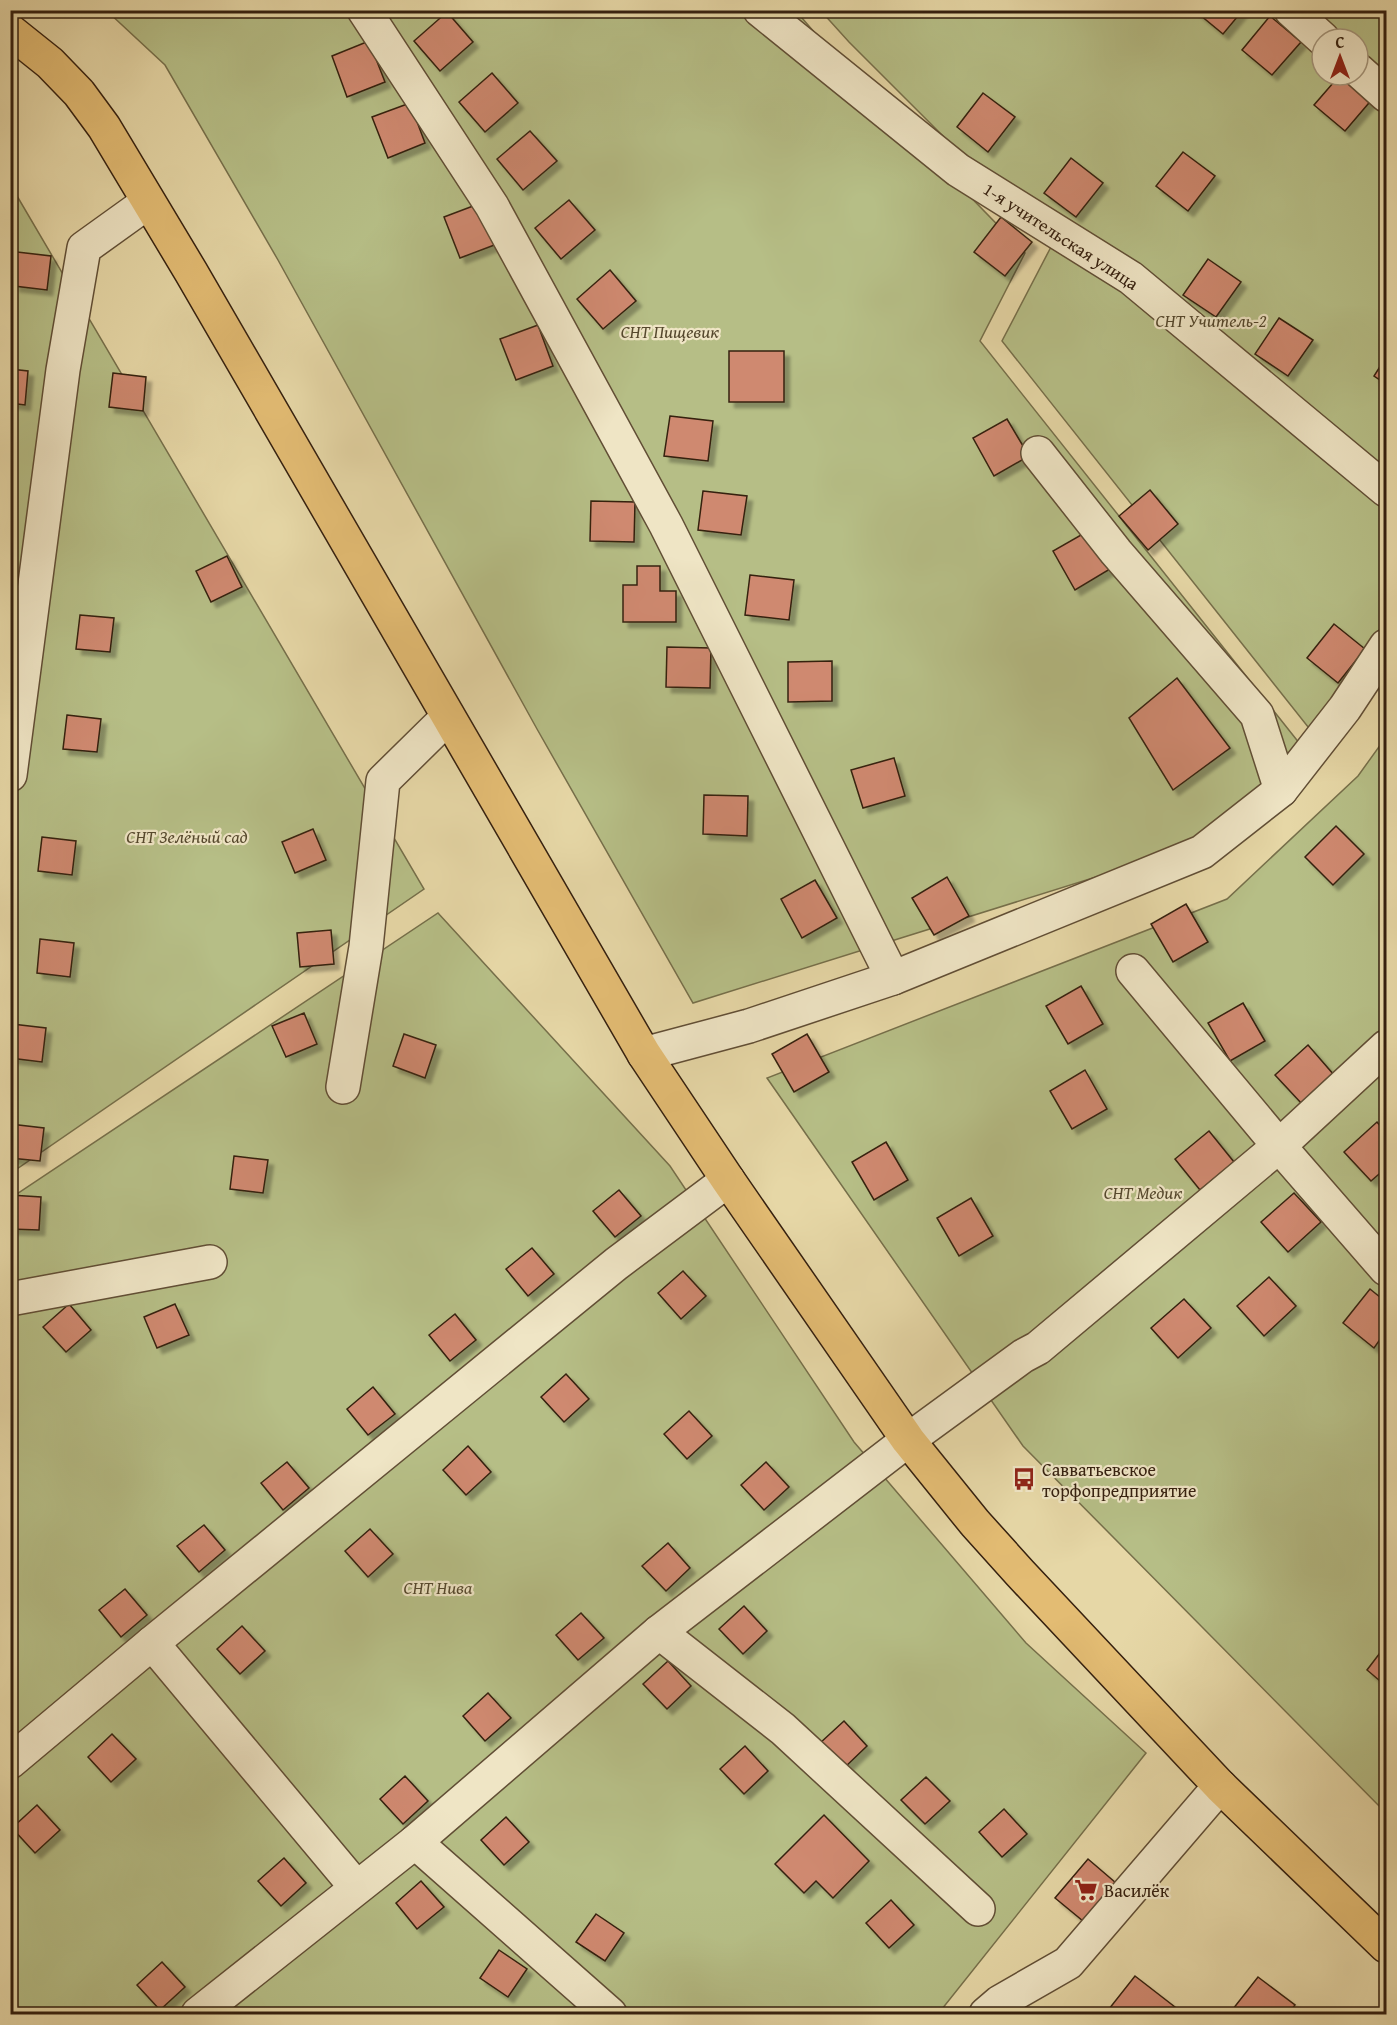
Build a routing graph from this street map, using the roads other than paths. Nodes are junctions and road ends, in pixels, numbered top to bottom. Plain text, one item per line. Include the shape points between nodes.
1 (364, 10) edge
2 (760, 10) edge
3 (1291, 10) edge
4 (1310, 27) edge
5 (10, 31) edge
6 (1370, 81) edge
7 (1386, 95) edge
8 (148, 202) junction
9 (1038, 453) dead end
10 (1386, 490) edge
11 (1386, 646) edge
12 (448, 717) junction
13 (10, 775) edge
14 (1281, 790) junction
15 (1133, 971) dead end
16 (892, 978) junction
17 (1386, 1047) edge
18 (644, 1054) junction
19 (343, 1087) dead end
20 (1280, 1146) junction
21 (728, 1180) junction
22 (210, 1262) dead end
23 (1386, 1269) edge
24 (10, 1299) edge
25 (908, 1440) junction
26 (659, 1632) junction
27 (152, 1643) junction
28 (10, 1762) edge
29 (1220, 1786) junction
30 (415, 1842) junction
31 (356, 1887) junction
32 (978, 1910) dead end
33 (1386, 1946) edge
34 (198, 2014) edge
35 (610, 2014) edge
36 (986, 2014) edge

1 - 16 street via 497,216 666,525
2 - 10 street, 1-я учительская улица via 958,170 1131,278
3 - 4 street
5 - 8 main road via 79,93
6 - 7 street
8 - 12 main road
8 - 13 street via 84,248 63,370
9 - 14 street via 1116,552 1257,715
11 - 14 street via 1345,708
12 - 18 main road
12 - 19 street via 383,782 366,946
14 - 16 street via 1202,852
15 - 20 street
16 - 18 street via 749,1026
17 - 20 street
18 - 21 main road
20 - 23 street
20 - 25 street via 1038,1348
21 - 25 main road
21 - 27 street via 616,1264
22 - 24 street
25 - 26 street
25 - 29 main road via 1012,1565
26 - 30 street
26 - 32 street via 783,1729
27 - 28 street
27 - 31 street
29 - 33 main road
29 - 36 street via 1068,1963
30 - 31 street
30 - 35 street
31 - 34 street

